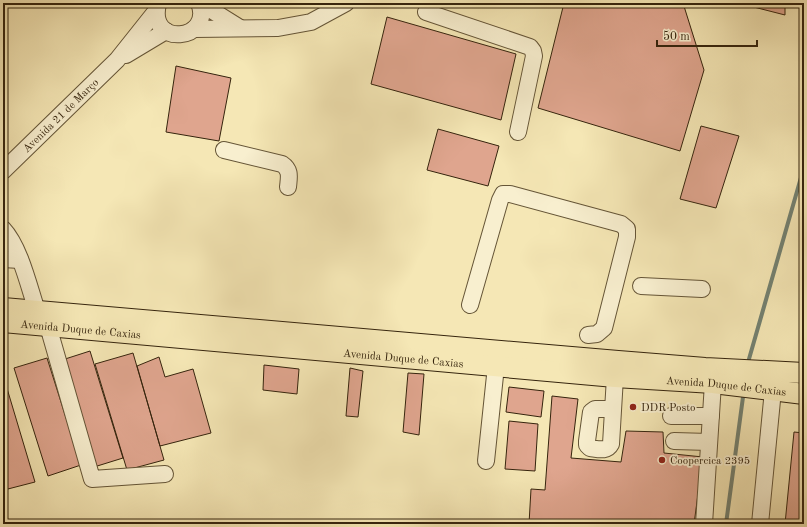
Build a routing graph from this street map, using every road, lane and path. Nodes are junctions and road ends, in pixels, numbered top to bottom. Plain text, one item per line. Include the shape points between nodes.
1 (200, 3) edge
2 (346, 3) edge
3 (158, 7) edge
4 (426, 12) dead end
5 (240, 28) junction
6 (194, 29) junction
7 (166, 31) junction
8 (117, 60) junction
9 (518, 132) dead end
10 (224, 150) dead end
11 (3, 171) edge
12 (288, 187) dead end
13 (3, 229) edge
14 (3, 259) edge
15 (20, 260) junction
16 (641, 286) dead end
17 (702, 289) dead end
18 (470, 305) dead end
19 (3, 308) edge
20 (43, 318) junction
21 (3, 322) edge
22 (588, 335) dead end
23 (496, 366) junction
24 (804, 374) edge
25 (615, 377) junction
26 (713, 383) junction
27 (773, 390) junction
28 (804, 394) edge
29 (613, 409) dead end
30 (671, 416) dead end
31 (711, 416) junction
32 (674, 441) dead end
33 (709, 442) junction
34 (486, 461) dead end
35 (165, 474) dead end
36 (704, 524) edge
37 (760, 524) edge

1 - 5 street
1 - 6 street via 201,16
2 - 5 street via 311,22 278,28
3 - 7 street via 157,19
3 - 8 street, Avenida 21 de Março
4 - 9 street via 530,47 534,56
5 - 6 street
6 - 7 street via 180,35
7 - 8 street, Avenida 21 de Março
8 - 11 street, Avenida 21 de Março
10 - 12 street via 282,164 289,172
13 - 15 street via 9,235
14 - 15 street
15 - 20 street
16 - 17 street
18 - 22 street via 500,200 503,194 510,194 621,224 626,229 627,237 604,328 597,334
19 - 20 main road, Avenida Duque de Caxias
20 - 21 main road, Avenida Duque de Caxias
20 - 23 main road, Avenida Duque de Caxias
20 - 24 main road, Avenida Duque de Caxias
20 - 35 street via 92,479
23 - 25 main road, Avenida Duque de Caxias
23 - 34 street
25 - 26 main road, Avenida Duque de Caxias
25 - 29 street
26 - 27 main road, Avenida Duque de Caxias
26 - 31 street
27 - 28 main road, Avenida Duque de Caxias
27 - 37 street
30 - 31 street
31 - 33 street
32 - 33 street
33 - 36 street

